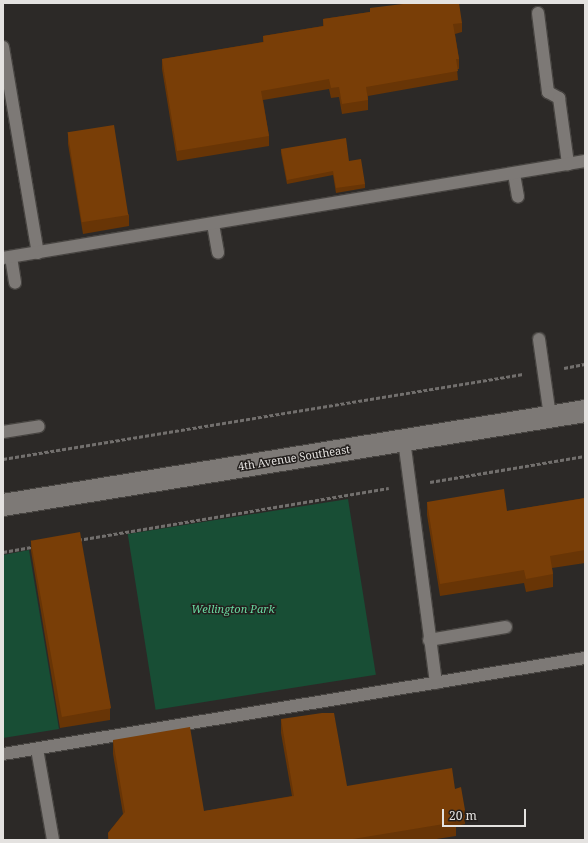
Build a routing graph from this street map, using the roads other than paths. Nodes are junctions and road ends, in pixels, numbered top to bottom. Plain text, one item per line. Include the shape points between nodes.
1 (538, 14) dead end
2 (3, 47) edge
3 (585, 161) edge
4 (568, 164) junction
5 (514, 174) junction
6 (518, 197) dead end
7 (213, 224) junction
8 (38, 253) junction
9 (218, 253) dead end
10 (7, 258) edge
11 (15, 283) dead end
12 (539, 339) dead end
13 (585, 410) edge
14 (550, 416) junction
15 (39, 426) dead end
16 (3, 432) edge
17 (404, 440) junction
18 (3, 506) edge
19 (506, 627) dead end
20 (429, 640) junction
21 (585, 658) edge
22 (436, 683) junction
23 (37, 749) junction
24 (3, 754) edge
25 (54, 840) edge

1 - 4 lane via 548,92 559,98
2 - 8 lane
3 - 4 lane
4 - 5 lane
5 - 6 lane
5 - 7 lane
7 - 8 lane
7 - 9 lane
8 - 10 lane
10 - 11 lane
12 - 14 lane
13 - 14 street, 4th Avenue Southeast
14 - 17 street, 4th Avenue Southeast
15 - 16 lane
17 - 18 street, 4th Avenue Southeast
17 - 20 lane
19 - 20 lane
20 - 22 lane
21 - 22 lane
22 - 23 lane
23 - 24 lane
23 - 25 lane

